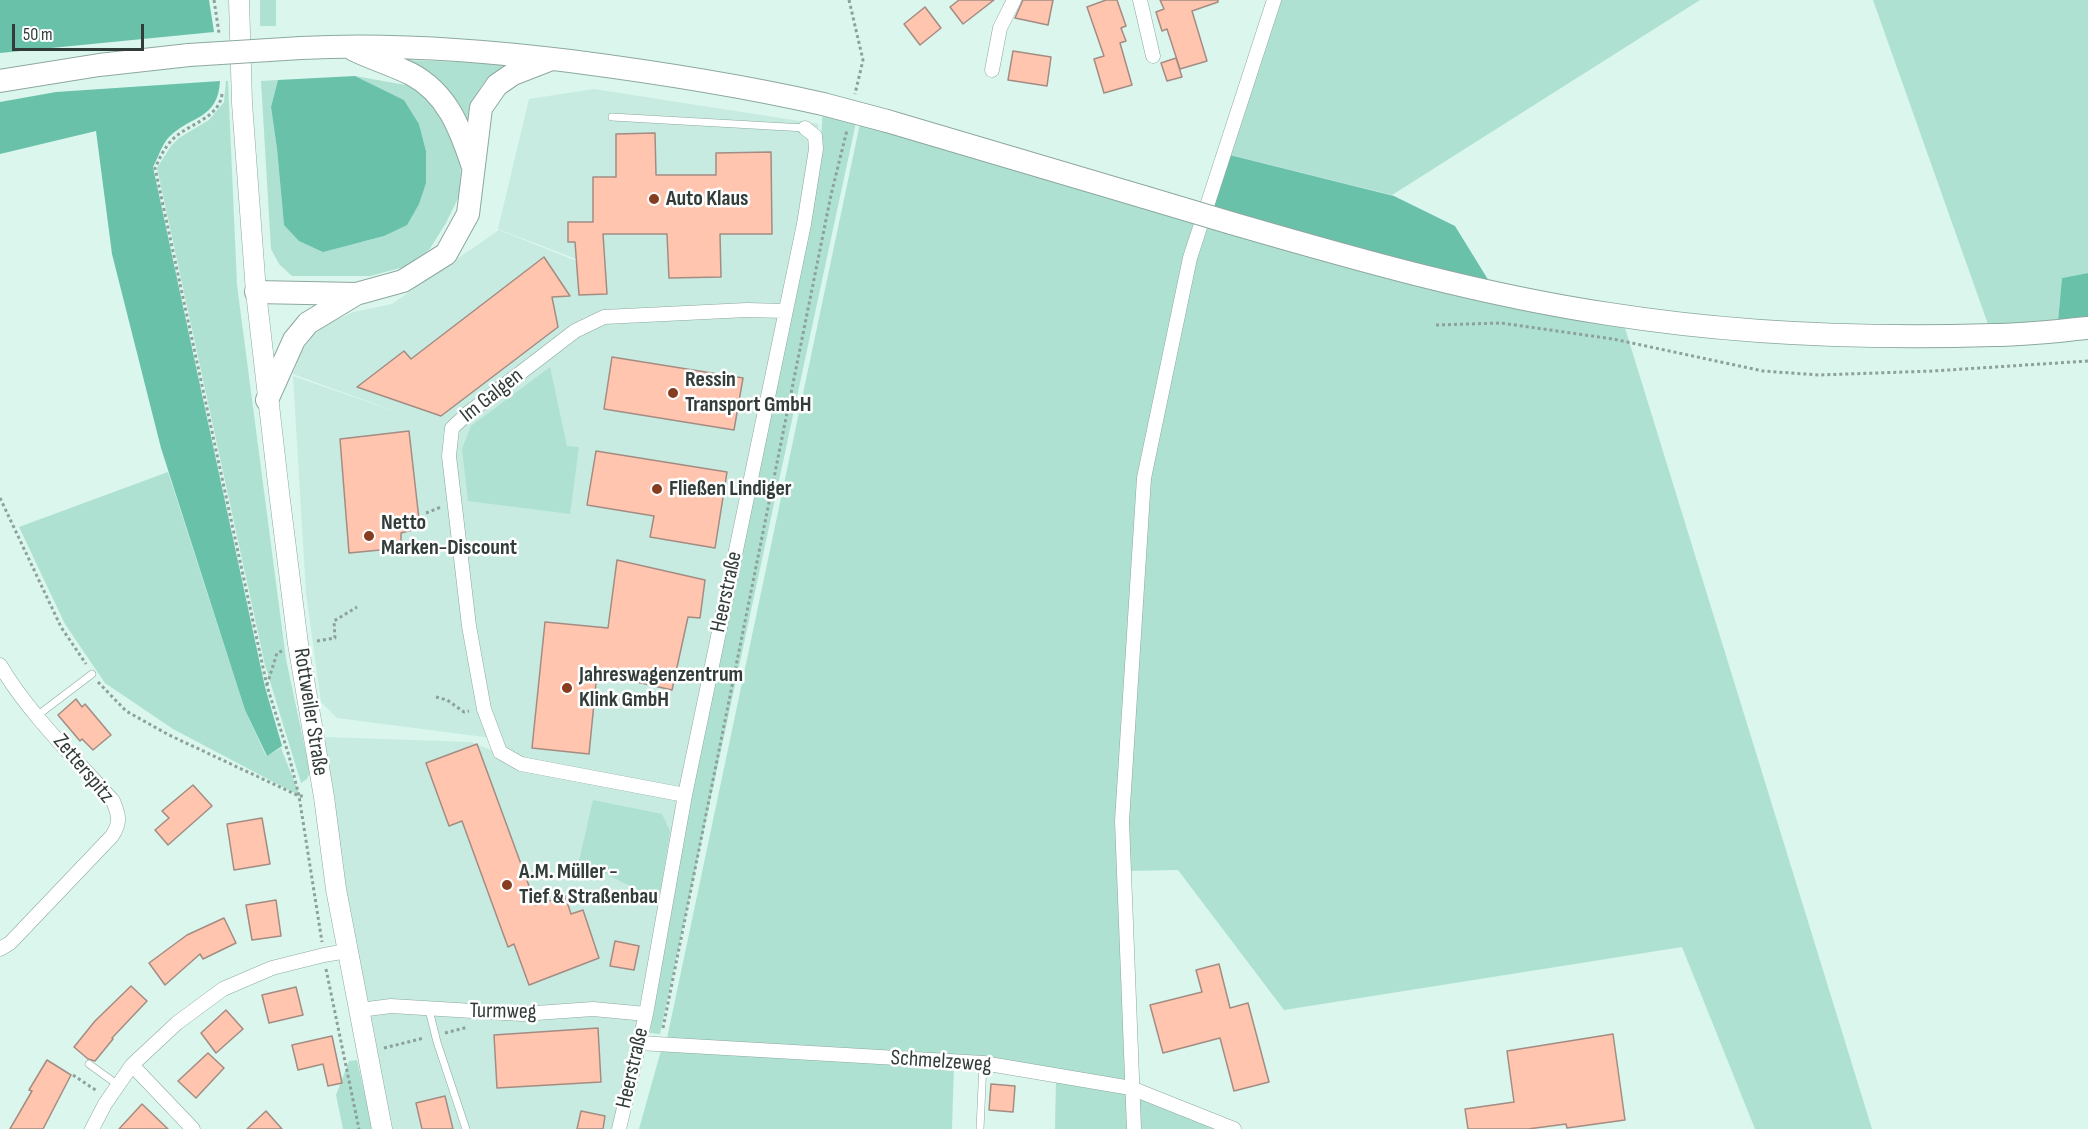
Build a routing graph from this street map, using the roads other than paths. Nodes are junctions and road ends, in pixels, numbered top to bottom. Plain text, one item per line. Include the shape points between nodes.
1 (240, 0) edge
2 (1014, 0) edge
3 (1140, 0) edge
4 (1274, 0) edge
5 (348, 47) junction
6 (1154, 56) dead end
7 (550, 59) junction
8 (992, 70) dead end
9 (0, 81) edge
10 (612, 117) dead end
11 (806, 128) joint
12 (474, 169) junction
13 (256, 292) junction
14 (356, 294) junction
15 (785, 311) junction
16 (2088, 328) edge
17 (267, 400) junction
18 (0, 665) edge
19 (92, 674) road end
20 (38, 715) junction
21 (685, 795) junction
22 (0, 949) edge
23 (347, 951) junction
24 (360, 1010) junction
25 (429, 1010) junction
26 (646, 1014) junction
27 (639, 1043) junction
28 (983, 1063) junction
29 (89, 1064) dead end
30 (132, 1065) junction
31 (118, 1085) junction
32 (1131, 1088) junction
33 (92, 1129) edge
34 (193, 1129) edge
35 (382, 1129) edge
36 (466, 1129) edge
37 (619, 1129) edge
38 (980, 1129) edge
39 (1134, 1129) edge
40 (1234, 1129) edge

1 - 13 street, Rottweiler Straße via 242,103
2 - 8 street via 1000,28
3 - 6 street
4 - 32 street via 1190,258 1144,478 1122,821
5 - 7 main road via 433,48
5 - 9 main road, bridge via 189,55
5 - 12 main road via 411,74 431,87 460,127
7 - 12 main road via 496,85 481,108
7 - 16 main road, bridge via 656,72 823,104 1354,259 1608,314 1725,329 1874,337 1995,335
10 - 11 lane
11 - 15 street, Heerstraße via 814,136 816,149
12 - 14 main road via 468,214 446,254 403,281
13 - 14 main road
13 - 17 street, Rottweiler Straße
14 - 17 main road via 308,323 294,339
15 - 21 street, Heerstraße
15 - 21 street, Im Galgen via 603,317 575,331 452,428 449,456 469,626 484,708 500,752 521,764
17 - 23 street, Rottweiler Straße via 298,644
18 - 20 street, Zetterspitz
19 - 20 lane
20 - 22 street, Zetterspitz via 113,801 118,826 10,943
21 - 26 street, Heerstraße
23 - 24 street, Rottweiler Straße
23 - 30 street via 272,968 223,989 177,1023
24 - 25 street, Turmweg via 391,1006
24 - 35 street, Rottweiler Straße
25 - 26 street, Turmweg via 522,1014 593,1009
25 - 36 lane
26 - 27 street, Heerstraße
27 - 28 street, Schmelzeweg
27 - 37 street, Heerstraße
28 - 32 street, Schmelzeweg
28 - 38 lane
29 - 31 lane
30 - 31 street
30 - 34 street
31 - 33 street
32 - 39 street
32 - 40 street, Schmelzeweg

